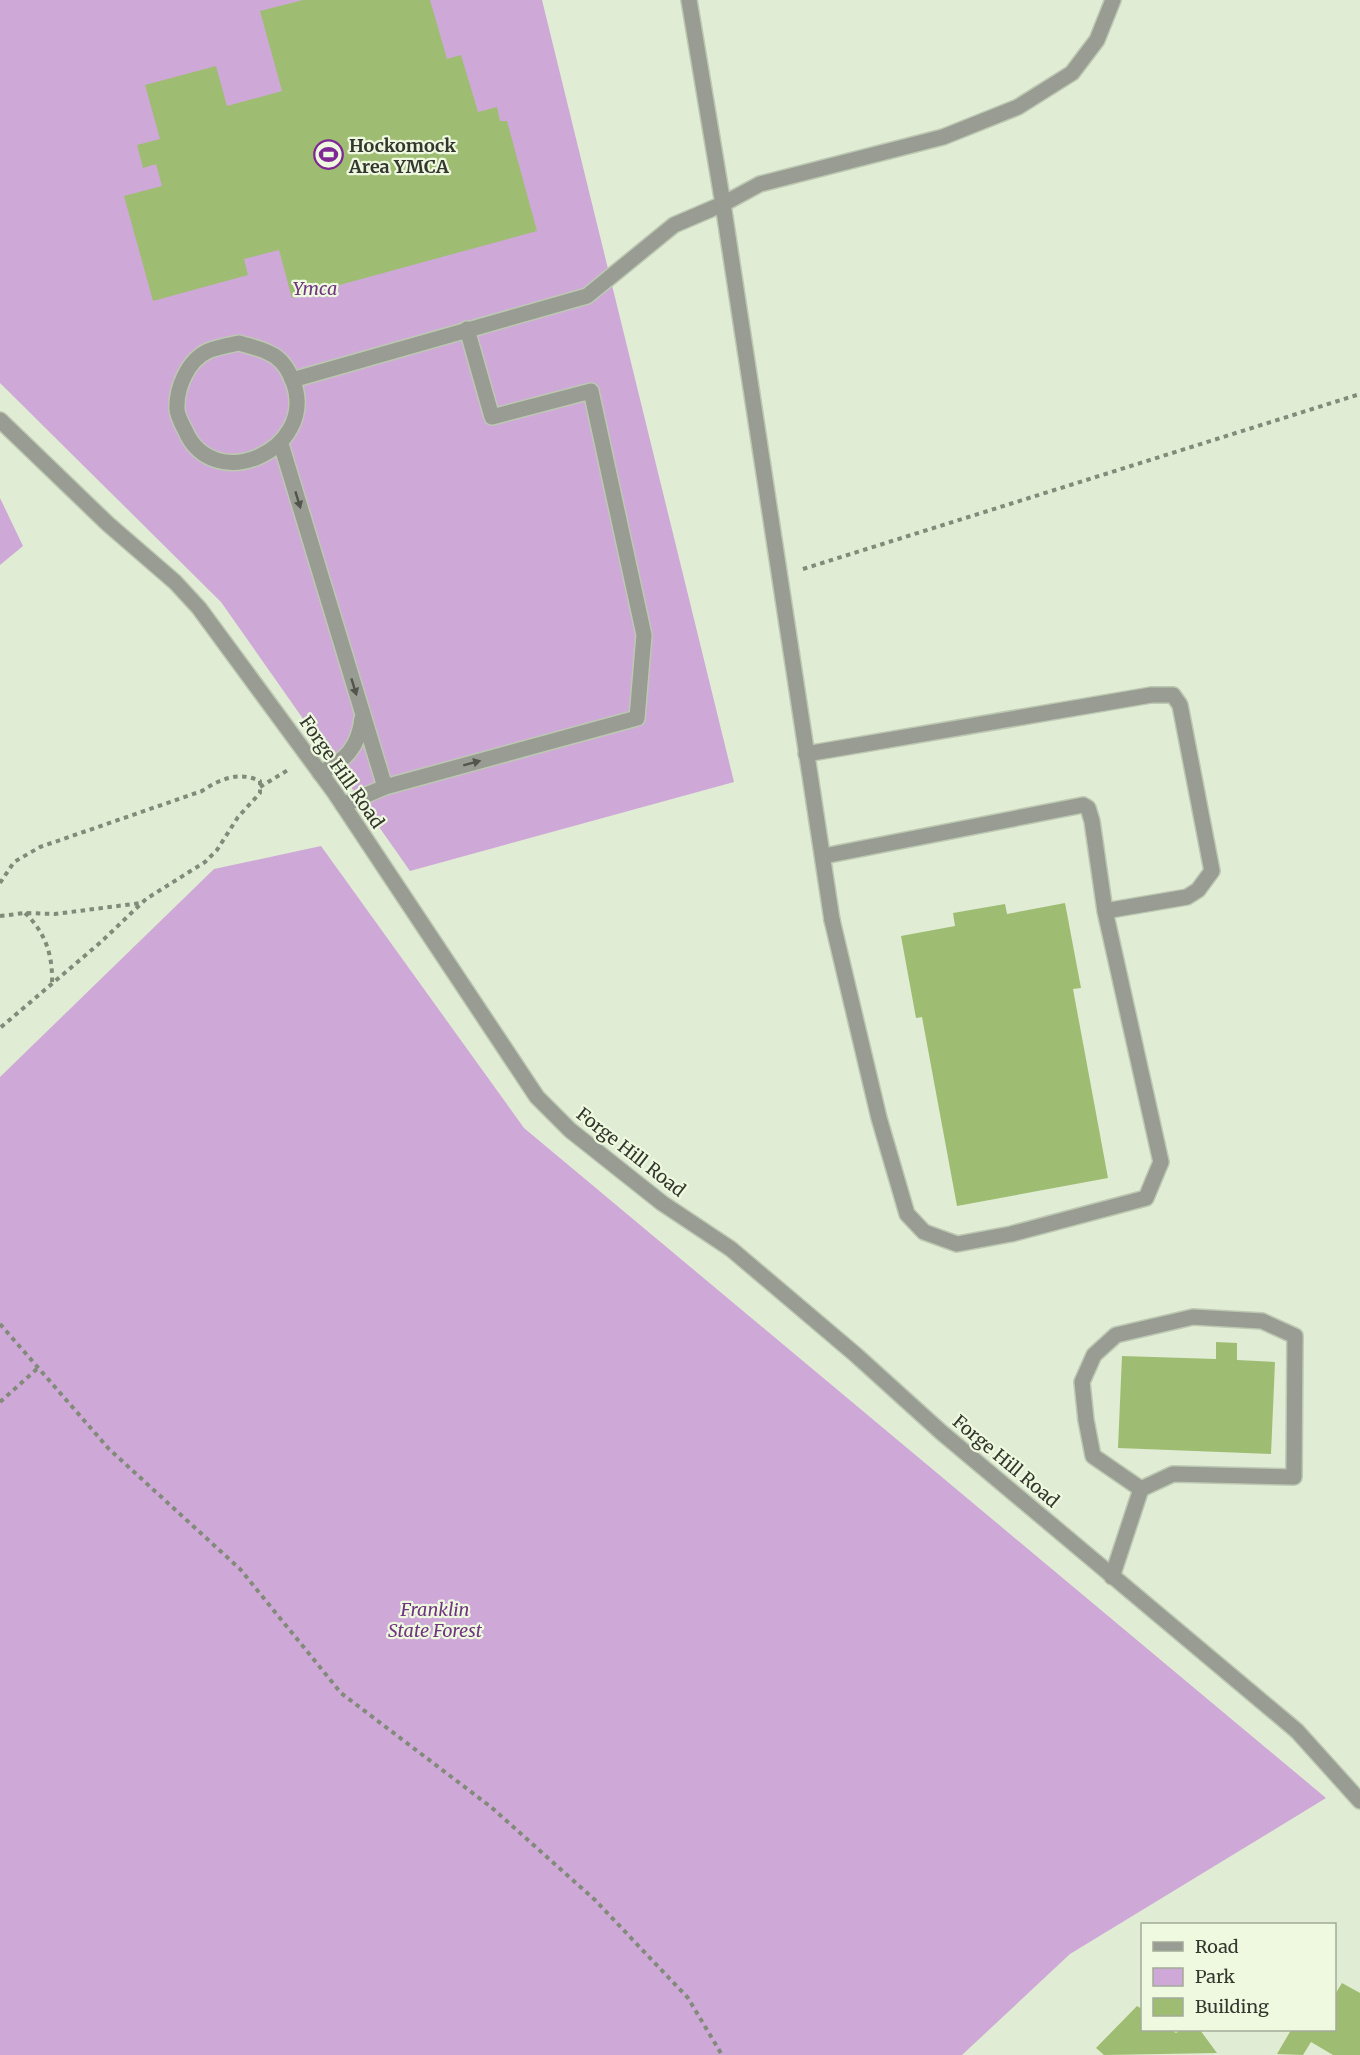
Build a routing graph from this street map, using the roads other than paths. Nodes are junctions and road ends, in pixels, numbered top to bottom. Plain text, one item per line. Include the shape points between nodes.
1 (689, 0) edge
2 (1113, 0) edge
3 (723, 204) junction
4 (467, 329) junction
5 (292, 380) junction
6 (0, 420) edge
7 (281, 444) junction
8 (363, 715) junction
9 (806, 754) junction
10 (320, 773) junction
11 (385, 787) junction
12 (343, 805) junction
13 (824, 856) junction
14 (1105, 910) junction
15 (1141, 1489) junction
16 (1112, 1577) junction
17 (1360, 1801) edge

1 - 3 street
2 - 3 street via 1097,40 1072,73 1018,107 943,137 760,184
3 - 4 street via 674,225 587,296
3 - 9 street
4 - 5 street
11 -> 4 street via 637,718 644,635 591,391 492,417
5 - 7 street via 299,399
5 - 7 street via 289,369 271,353 239,343 206,351 182,376 176,410 190,441 217,461 251,462
6 - 10 street, Forge Hill Road via 199,608
7 -> 8 street
8 - 10 street via 354,749 342,762
8 - 11 street
9 - 13 street
9 - 14 street via 1150,695 1173,695 1180,705 1212,871 1198,890 1186,897
10 - 12 street, Forge Hill Road
11 - 12 street
12 - 16 street, Forge Hill Road via 537,1097 570,1130 662,1203 731,1249
13 - 14 street via 1083,805 1092,821
13 - 14 street via 832,920 879,1118 908,1214 924,1232 957,1244 1011,1234 1146,1198 1161,1162
15 - 15 street via 1173,1474 1294,1477 1295,1336 1262,1321 1193,1317 1116,1335 1094,1355 1082,1382 1093,1456
15 - 16 street
16 - 17 street, Forge Hill Road via 1297,1731

